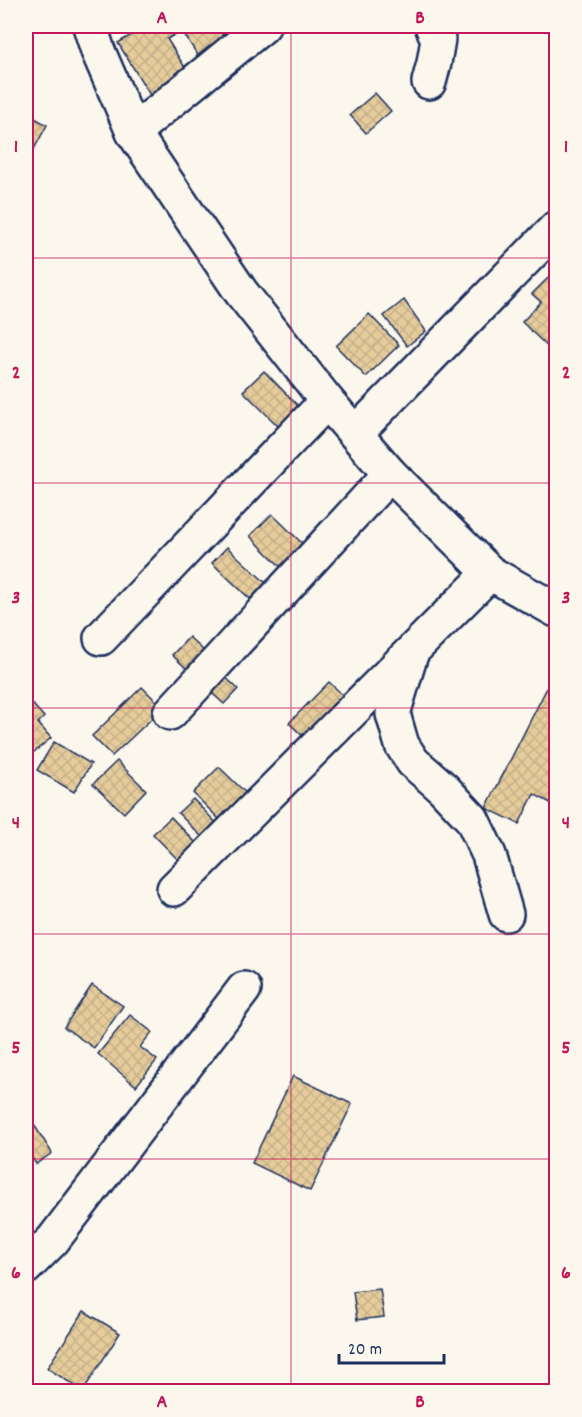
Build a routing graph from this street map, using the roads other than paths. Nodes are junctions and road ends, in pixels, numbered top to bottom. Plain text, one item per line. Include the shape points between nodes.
1 (90, 26) edge
2 (263, 26) edge
3 (432, 26) edge
4 (429, 82) dead end
5 (133, 132) junction
6 (556, 228) edge
7 (327, 401) junction
8 (356, 433) junction
9 (390, 474) junction
10 (490, 573) junction
11 (556, 610) edge
12 (100, 638) dead end
13 (412, 652) junction
14 (170, 713) dead end
15 (174, 889) dead end
16 (506, 914) dead end
17 (244, 989) dead end
18 (26, 1267) edge

1 - 5 street
2 - 5 street
3 - 4 street via 438,39
5 - 7 street via 241,292
6 - 8 street
7 - 8 street
7 - 12 street
8 - 9 street
9 - 10 street
9 - 14 street
10 - 11 street
10 - 13 street
13 - 15 street
13 - 16 street via 393,714 402,745 413,762 472,819 489,855
17 - 18 street via 53,1240

